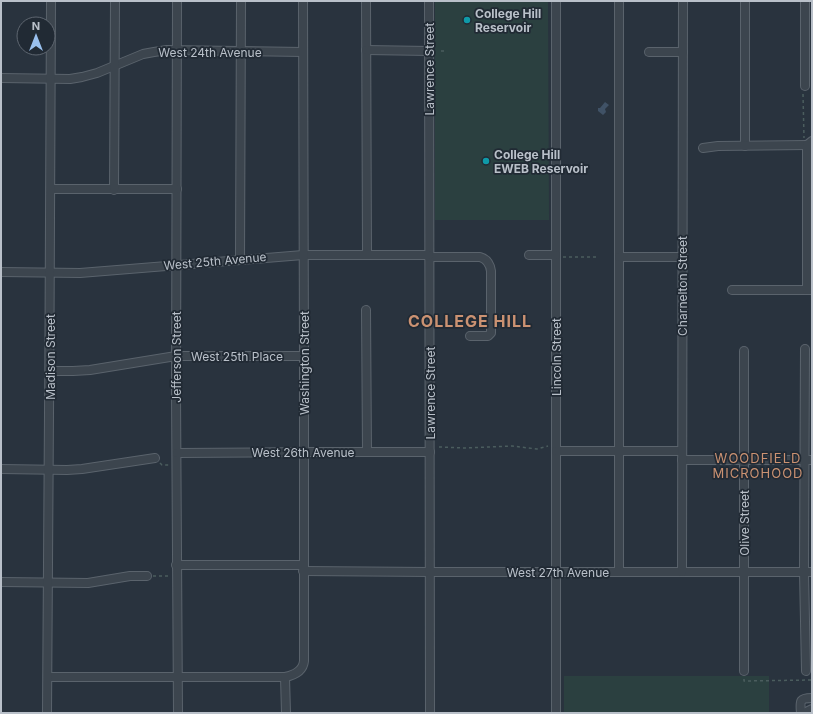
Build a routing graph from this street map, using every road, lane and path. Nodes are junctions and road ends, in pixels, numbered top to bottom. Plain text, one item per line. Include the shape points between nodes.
1 (51, 1) edge
2 (115, 1) edge
3 (177, 1) edge
4 (241, 1) edge
5 (303, 1) edge
6 (366, 1) edge
7 (430, 1) edge
8 (556, 1) edge
9 (619, 1) edge
10 (682, 1) edge
11 (746, 1) edge
12 (805, 1) edge
13 (808, 30) edge
14 (366, 50) junction
15 (177, 51) junction
16 (430, 51) junction
17 (441, 51) dead end
18 (445, 51) dead end
19 (241, 52) junction
20 (303, 52) junction
21 (649, 52) dead end
22 (682, 52) junction
23 (115, 65) junction
24 (1, 78) edge
25 (51, 79) junction
26 (805, 86) joint
27 (810, 142) edge
28 (745, 146) junction
29 (703, 148) dead end
30 (51, 189) junction
31 (177, 189) junction
32 (114, 190) junction
33 (304, 254) junction
34 (367, 254) junction
35 (529, 255) dead end
36 (429, 256) junction
37 (556, 256) junction
38 (599, 257) dead end
39 (619, 257) junction
40 (682, 257) junction
41 (240, 260) junction
42 (176, 265) junction
43 (1, 272) edge
44 (50, 272) junction
45 (732, 290) dead end
46 (810, 290) edge
47 (366, 310) dead end
48 (470, 336) dead end
49 (805, 349) dead end
50 (744, 351) dead end
51 (176, 356) junction
52 (304, 356) junction
53 (50, 371) junction
54 (439, 447) dead end
55 (556, 449) junction
56 (682, 451) junction
57 (177, 452) junction
58 (304, 452) junction
59 (368, 452) junction
60 (430, 452) junction
61 (619, 452) junction
62 (155, 458) joint
63 (682, 460) junction
64 (743, 460) junction
65 (808, 460) edge
66 (177, 465) junction
67 (1, 469) edge
68 (49, 470) junction
69 (176, 565) junction
70 (303, 568) junction
71 (429, 572) junction
72 (556, 572) junction
73 (619, 572) junction
74 (682, 572) junction
75 (744, 572) junction
76 (808, 572) edge
77 (147, 576) joint
78 (176, 576) junction
79 (1, 582) edge
80 (48, 583) junction
81 (744, 671) joint
82 (806, 671) dead end
83 (48, 677) junction
84 (178, 677) junction
85 (286, 677) junction
86 (812, 680) edge
87 (812, 698) edge
88 (812, 709) edge
89 (47, 713) edge
90 (178, 713) edge
91 (286, 713) edge
92 (430, 713) edge
93 (556, 713) edge
94 (801, 713) edge
95 (804, 713) edge

1 - 25 street, Madison Street
2 - 23 street
3 - 15 street, Jefferson Street
4 - 19 street
5 - 20 street, Washington Street
6 - 14 street
7 - 16 street, Lawrence Street
8 - 37 street, Lincoln Street
9 - 39 street
10 - 22 street, Charnelton Street
11 - 28 street
12 - 13 street
13 - 26 street
14 - 16 street
14 - 34 street
15 - 19 street, West 24th Avenue
15 - 23 street, West 24th Avenue via 143,54
15 - 31 street, Jefferson Street
16 - 36 street, Lawrence Street
17 - 18 path
19 - 20 street, West 24th Avenue
19 - 41 street
20 - 33 street, Washington Street
21 - 22 street
22 - 40 street, Charnelton Street
23 - 25 street, West 24th Avenue via 82,77
23 - 32 street
24 - 25 street, West 24th Avenue
25 - 30 street, Madison Street
26 - 27 path via 804,139
27 - 28 street
27 - 46 street
28 - 29 street
30 - 32 street
30 - 44 street, Madison Street
31 - 32 street
31 - 42 street, Jefferson Street
33 - 34 street, West 25th Avenue
33 - 41 street, West 25th Avenue
33 - 52 street, Washington Street
34 - 36 street, West 25th Avenue
35 - 37 street
36 - 48 street, West 25th Avenue via 480,257 490,264 491,333 488,336
36 - 60 street, Lawrence Street
37 - 38 path
37 - 55 street, Lincoln Street
39 - 40 street
39 - 61 street
40 - 56 street, Charnelton Street
41 - 42 street, West 25th Avenue
42 - 44 street, West 25th Avenue
42 - 51 street, Jefferson Street
43 - 44 street, West 25th Avenue
44 - 53 street, Madison Street
45 - 46 street
47 - 59 street
49 - 65 street
50 - 64 street, Olive Street
51 - 52 street, West 25th Place
51 - 53 street, West 25th Place via 90,370
51 - 57 street, Jefferson Street
52 - 58 street, Washington Street
53 - 68 street, Madison Street
54 - 55 path via 512,446 537,449 546,446
55 - 61 street
55 - 72 street, Lincoln Street
56 - 61 street
56 - 63 street, Charnelton Street
57 - 58 street, West 26th Avenue
57 - 66 street, Jefferson Street
58 - 59 street, West 26th Avenue
58 - 70 street, Washington Street
59 - 60 street, West 26th Avenue
60 - 71 street, Lawrence Street
61 - 73 street
62 - 66 path via 162,465
62 - 68 street via 82,469
63 - 64 street
63 - 74 street, Charnelton Street
64 - 65 street
64 - 75 street, Olive Street
65 - 76 street
66 - 69 street, Jefferson Street
67 - 68 street
68 - 80 street, Madison Street
69 - 70 street, West 27th Avenue
69 - 78 street, Jefferson Street
70 - 71 street, West 27th Avenue
70 - 85 street, Washington Street via 304,664 298,672
71 - 72 street, West 27th Avenue
71 - 92 street, Lawrence Street
72 - 73 street, West 27th Avenue
72 - 93 street, Lincoln Street
73 - 74 street, West 27th Avenue
74 - 75 street, West 27th Avenue
75 - 76 street, West 27th Avenue
75 - 81 street, Olive Street
76 - 82 street
77 - 78 path
77 - 80 street via 130,576 88,583
78 - 84 street, Jefferson Street
79 - 80 street
80 - 83 street, Madison Street
81 - 86 path via 744,681
83 - 84 street
83 - 89 street, Madison Street
84 - 85 street
84 - 90 street, Jefferson Street
85 - 91 street
87 - 94 street via 801,701
88 - 95 street

